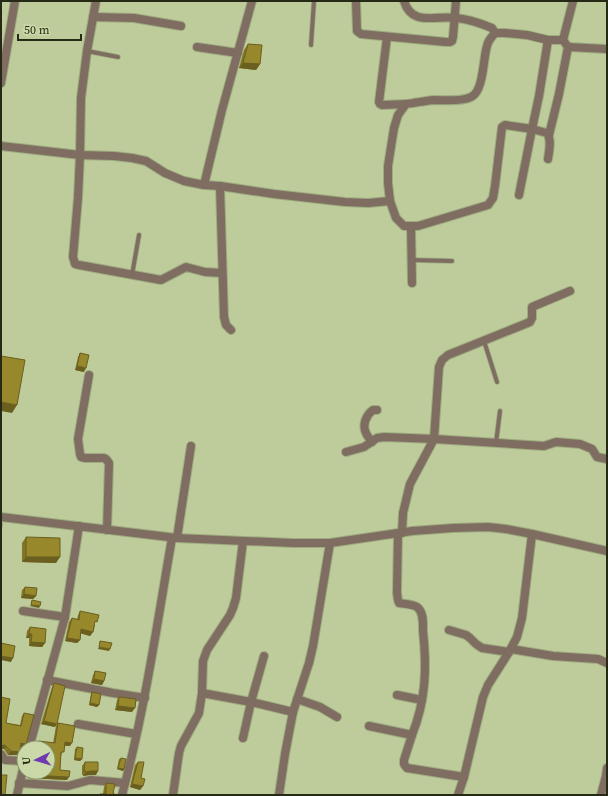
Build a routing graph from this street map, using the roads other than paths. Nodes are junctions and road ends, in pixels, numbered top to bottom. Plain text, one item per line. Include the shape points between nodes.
1 (15, 1) edge
2 (96, 1) edge
3 (252, 1) edge
4 (314, 1) edge
5 (356, 1) edge
6 (404, 1) edge
7 (456, 1) edge
8 (573, 1) edge
9 (93, 17) junction
10 (454, 17) junction
11 (1, 24) edge
12 (181, 26) dead end
13 (10, 27) junction
14 (495, 33) junction
15 (387, 37) junction
16 (548, 40) junction
17 (566, 43) junction
18 (311, 45) dead end
19 (197, 47) dead end
20 (607, 49) edge
21 (87, 52) junction
22 (238, 54) junction
23 (118, 57) dead end
24 (2, 74) edge
25 (1, 83) edge
26 (406, 104) junction
27 (532, 129) junction
28 (549, 135) junction
29 (1, 146) edge
30 (80, 155) junction
31 (548, 159) dead end
32 (204, 185) junction
33 (220, 186) junction
34 (519, 195) dead end
35 (390, 201) junction
36 (411, 226) junction
37 (139, 235) dead end
38 (412, 260) junction
39 (452, 261) dead end
40 (222, 273) junction
41 (132, 275) junction
42 (412, 283) dead end
43 (570, 291) dead end
44 (231, 330) dead end
45 (484, 341) junction
46 (89, 375) dead end
47 (497, 382) dead end
48 (377, 410) dead end
49 (500, 411) dead end
50 (434, 439) junction
51 (372, 442) junction
52 (496, 443) junction
53 (192, 446) dead end
54 (346, 452) dead end
55 (607, 459) edge
56 (1, 517) edge
57 (79, 526) junction
58 (107, 530) junction
59 (400, 533) junction
60 (532, 534) junction
61 (175, 538) junction
62 (243, 541) junction
63 (330, 543) junction
64 (607, 551) edge
65 (23, 611) dead end
66 (65, 617) junction
67 (449, 630) dead end
68 (510, 651) junction
69 (264, 656) dead end
70 (607, 663) edge
71 (47, 680) junction
72 (202, 693) junction
73 (397, 695) dead end
74 (145, 698) junction
75 (297, 699) junction
76 (422, 700) junction
77 (251, 702) junction
78 (293, 712) junction
79 (337, 717) dead end
80 (78, 724) dead end
81 (370, 726) dead end
82 (136, 734) junction
83 (412, 735) junction
84 (243, 738) dead end
85 (31, 740) edge
86 (1, 754) edge
87 (16, 761) edge
88 (607, 768) edge
89 (464, 777) junction
90 (20, 780) edge
91 (19, 783) junction
92 (125, 783) junction
93 (17, 795) edge
94 (122, 795) edge
95 (173, 795) edge
96 (279, 795) edge
97 (458, 795) edge
98 (601, 795) edge

1 - 13 street
2 - 9 street
3 - 22 street
4 - 18 lane
5 - 15 street via 357,31 361,34
6 - 10 street via 409,12 416,16
7 - 10 street
8 - 17 street
9 - 12 street via 134,18
9 - 21 street
10 - 14 street via 492,28
10 - 15 street via 453,37 450,42
11 - 13 street
13 - 24 street
14 - 16 street via 505,32
14 - 26 street via 487,44 476,94 470,98
15 - 26 street via 379,102 382,105
16 - 17 street
16 - 27 street
17 - 20 street
17 - 28 street via 559,94
19 - 22 street
21 - 23 lane
21 - 30 street via 81,98
22 - 32 street
24 - 25 street
26 - 35 street via 398,115 393,135 388,166
27 - 28 street
27 - 34 street
27 - 36 street via 505,125 502,127 493,198 488,205
28 - 31 street
29 - 30 street
30 - 32 street via 114,156 146,161 184,181
30 - 41 street via 74,262
32 - 33 street
33 - 35 street via 345,202
33 - 40 street
35 - 36 street via 396,218 404,226
36 - 38 street
37 - 41 lane
38 - 39 lane
38 - 42 street
40 - 41 street via 186,267 163,280
40 - 44 street via 224,322
43 - 45 street via 532,307 530,322
45 - 47 lane
45 - 50 street via 448,355 442,360 439,367
46 - 58 street via 78,435 82,456 106,459 109,463
48 - 51 street via 370,412 364,423 366,433
49 - 52 lane
50 - 51 street via 380,437
50 - 52 street
50 - 59 street via 410,484
51 - 54 street
52 - 55 street via 544,446 556,442 580,444 592,448 597,456
53 - 61 street
56 - 57 street
57 - 58 street
57 - 66 street
58 - 61 street
59 - 60 street via 482,527
59 - 63 street
59 - 76 street via 398,600 399,603 418,608 422,615 426,669
60 - 64 street
60 - 68 street via 522,618
61 - 62 street
61 - 74 street
62 - 63 street
62 - 72 street via 236,598 230,615 206,650
63 - 75 street via 313,646
65 - 66 street
66 - 71 street
67 - 68 street via 466,635 482,648
68 - 70 street via 598,659
68 - 89 street via 483,697
69 - 77 street
71 - 74 street
71 - 85 street
72 - 77 street
72 - 95 street via 199,712 179,753
73 - 76 street
74 - 82 street
75 - 78 street
75 - 79 street via 320,707
76 - 83 street
77 - 78 street
77 - 84 street
78 - 96 street
80 - 82 street
81 - 83 street
82 - 92 street
83 - 89 street via 404,760 407,768
86 - 87 street via 5,760
88 - 98 street
89 - 97 street
90 - 91 street
91 - 92 street via 68,786 87,780
91 - 93 street
92 - 94 street

